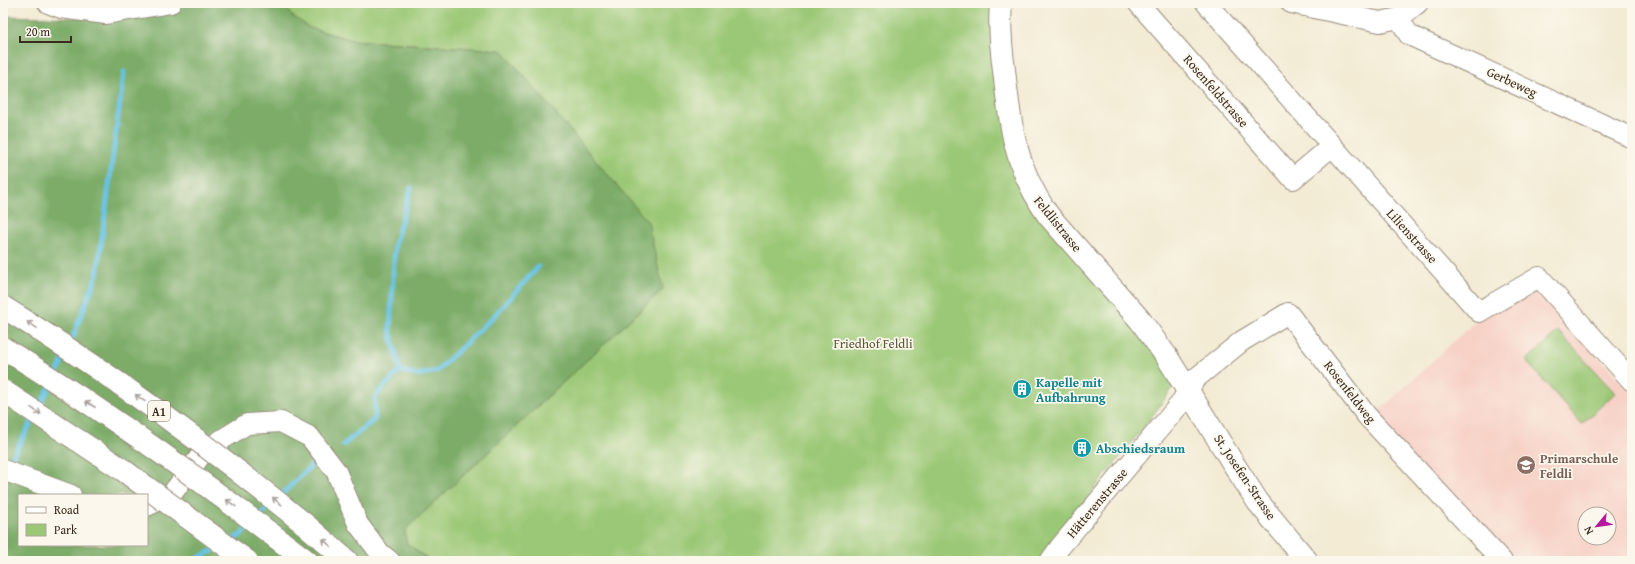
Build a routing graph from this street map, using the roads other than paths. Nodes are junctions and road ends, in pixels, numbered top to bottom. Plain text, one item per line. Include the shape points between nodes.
1 (48, 3) edge
2 (171, 3) edge
3 (1001, 3) edge
4 (1138, 3) edge
5 (1206, 3) edge
6 (1291, 3) edge
7 (1418, 3) edge
8 (1400, 18) junction
9 (1632, 138) edge
10 (1332, 146) junction
11 (3, 307) edge
12 (3, 348) edge
13 (1632, 381) edge
14 (3, 390) edge
15 (1188, 390) junction
16 (3, 470) edge
17 (68, 494) edge
18 (148, 506) edge
19 (301, 556) edge
20 (247, 561) edge
21 (347, 561) edge
22 (390, 561) edge
23 (1050, 561) edge
24 (1307, 561) edge
25 (1502, 561) edge

1 - 2 street via 61,8 106,14
3 - 15 main road, Feldlistrasse via 1001,43 1011,133 1035,197 1140,320
4 - 10 street, Rosenfeldstrasse via 1293,179
5 - 10 street, Lilienstrasse
6 - 8 street via 1380,22
7 - 8 street
8 - 9 street, Gerbeweg via 1409,35
10 - 13 street, Lilienstrasse via 1479,312 1539,277
21 -> 11 main road, A1, bridge via 233,466 140,398
19 -> 12 main road, A1, bridge via 179,465
14 -> 20 main road, bridge via 129,475
15 - 23 street, Hätterenstrasse via 1180,404
15 - 24 main road, St. Josefen-Strasse via 1258,502
15 - 25 street, Rosenfeldweg via 1195,379 1242,341 1288,313 1367,416
16 - 17 street
18 - 22 street via 171,495 205,450 247,424 281,422 310,437 336,471 358,524 380,554

